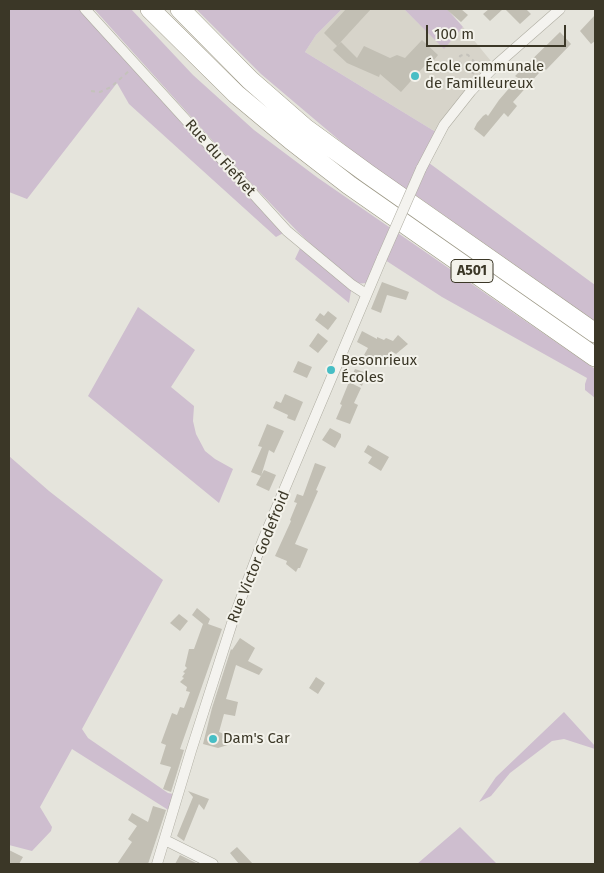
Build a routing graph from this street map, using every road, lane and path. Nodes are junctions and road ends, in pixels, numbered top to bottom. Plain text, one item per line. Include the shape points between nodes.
1 (85, 9) edge
2 (150, 9) edge
3 (180, 9) edge
4 (186, 9) edge
5 (560, 9) edge
6 (217, 47) junction
7 (136, 65) junction
8 (490, 71) junction
9 (480, 82) junction
10 (91, 92) dead end
11 (366, 294) junction
12 (595, 333) edge
13 (595, 357) edge
14 (165, 840) junction
15 (157, 864) edge
16 (213, 864) edge

1 - 7 street, Rue du Fiefvet
2 - 13 highway, A501 via 236,94 291,140 349,185
3 - 6 highway, A501
4 - 6 highway
5 - 8 street, Rue Victor Godefroid
6 - 12 highway, A501 via 305,128
7 - 10 path via 112,87
7 - 11 street, Rue du Fiefvet via 287,231
8 - 9 street, Rue Victor Godefroid
8 - 9 path via 483,70 468,55 460,56 459,62
9 - 11 street, Rue Victor Godefroid, bridge via 444,125
11 - 14 street, Rue Victor Godefroid via 233,620
14 - 15 street, Rue Victor Godefroid
14 - 16 street

